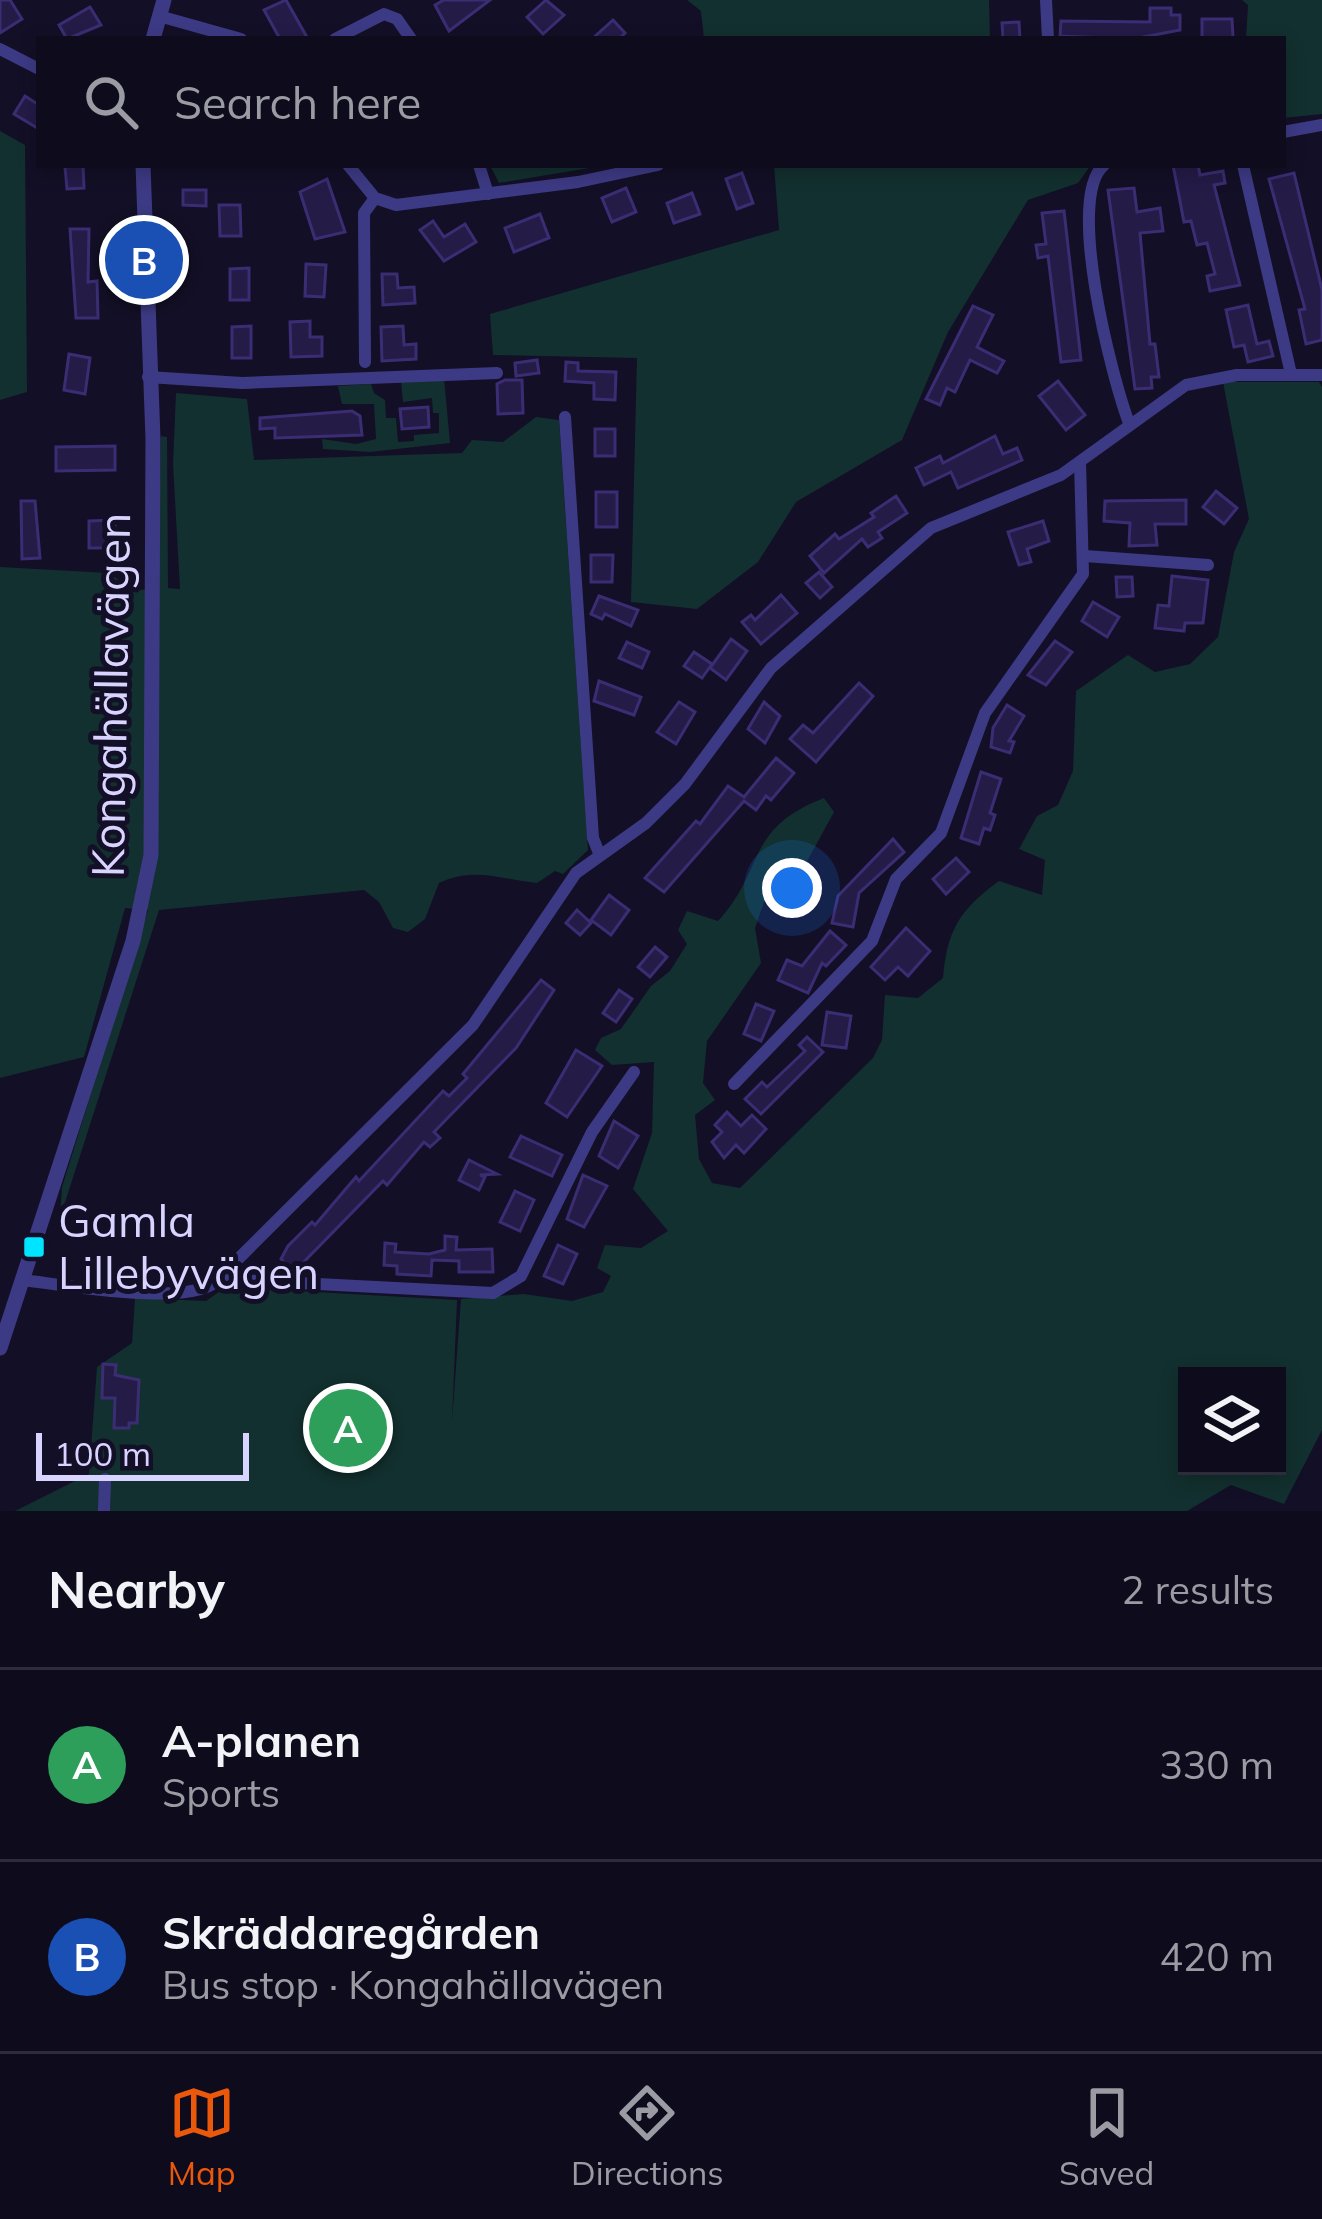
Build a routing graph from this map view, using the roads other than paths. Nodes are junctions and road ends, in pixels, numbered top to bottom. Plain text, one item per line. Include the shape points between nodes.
1 (1046, 0) edge
2 (161, 8) edge
3 (233, 36) edge
4 (341, 36) edge
5 (409, 36) edge
6 (1048, 36) edge
7 (0, 49) edge
8 (36, 67) edge
9 (1322, 124) edge
10 (1286, 131) edge
11 (143, 168) edge
12 (350, 168) edge
13 (479, 168) edge
14 (640, 168) edge
15 (1101, 168) edge
16 (1245, 168) edge
17 (488, 194) junction
18 (375, 198) junction
19 (365, 362) dead end
20 (497, 373) dead end
21 (1291, 374) junction
22 (1322, 374) edge
23 (148, 377) junction
24 (565, 417) dead end
25 (1129, 423) junction
26 (1081, 462) junction
27 (1085, 556) junction
28 (1208, 565) dead end
29 (599, 853) junction
30 (634, 1072) dead end
31 (734, 1084) dead end
32 (221, 1279) junction
33 (23, 1280) junction
34 (0, 1348) edge
35 (105, 1479) dead end
36 (104, 1511) edge

1 - 6 street
2 - 3 street
4 - 5 street via 384,14
7 - 8 street
9 - 10 street
11 - 23 street, Kongahällavägen
12 - 18 street
13 - 17 street
14 - 17 street
15 - 25 street via 1088,208 1106,359
16 - 21 street
17 - 18 street via 415,205
18 - 19 street via 364,213
20 - 23 street via 242,383
21 - 22 street
21 - 25 street via 1202,379
23 - 33 street, Kongahällavägen via 151,855 133,941
24 - 29 street
25 - 26 street
26 - 27 street
26 - 29 street via 931,527 771,668 686,784
27 - 28 street
27 - 31 street via 1075,588 985,713 945,825 896,879 872,941
29 - 32 street via 565,886 473,1025
30 - 32 street via 507,1288
32 - 33 street via 194,1293
33 - 34 street, Kongahällavägen
35 - 36 street

